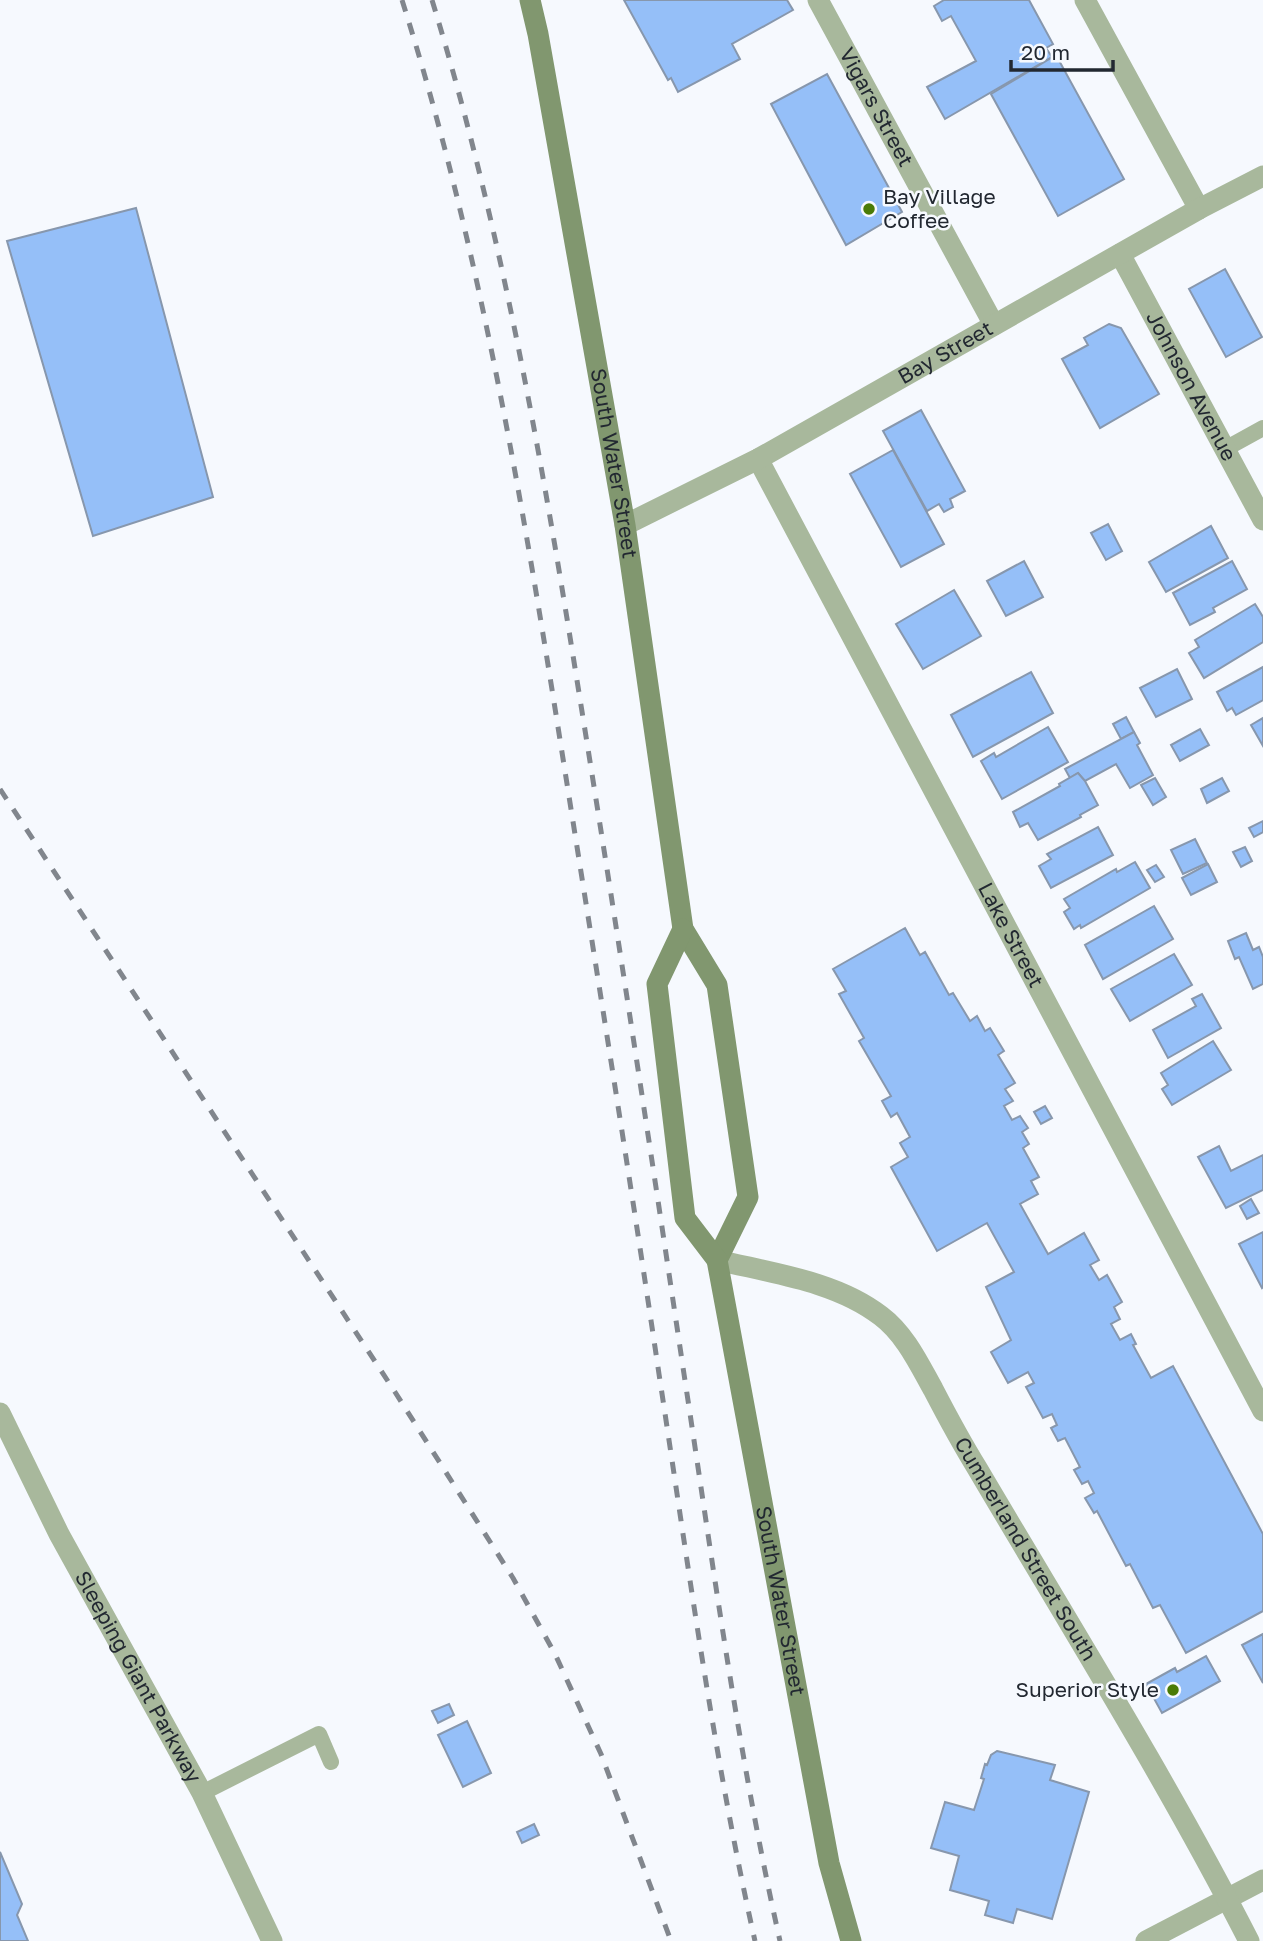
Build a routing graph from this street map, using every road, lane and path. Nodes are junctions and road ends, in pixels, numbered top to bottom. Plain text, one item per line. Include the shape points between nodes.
1 (530, 0) edge
2 (818, 0) edge
3 (1085, 0) edge
4 (1263, 176) edge
5 (1199, 209) junction
6 (1120, 254) junction
7 (994, 325) junction
8 (1263, 428) edge
9 (1225, 449) junction
10 (758, 458) junction
11 (1263, 520) edge
12 (625, 525) junction
13 (683, 929) junction
14 (717, 1261) junction
15 (1261, 1404) edge
16 (0, 1413) edge
17 (331, 1762) dead end
18 (202, 1793) junction
19 (1263, 1880) edge
20 (1227, 1899) junction
21 (272, 1941) edge
22 (851, 1941) edge
23 (1146, 1941) edge
24 (1249, 1941) edge

1 - 12 main road, South Water Street
2 - 7 street, Vigars Street
3 - 5 street
4 - 5 street, Bay Street
5 - 6 street, Bay Street
6 - 7 street, Bay Street
6 - 9 street, Johnson Avenue
7 - 10 street, Bay Street
8 - 9 lane
9 - 11 street, Johnson Avenue
10 - 12 street, Bay Street
10 - 15 street, Lake Street
12 - 13 main road, South Water Street
13 - 14 main road, South Water Street via 657,984 685,1218
13 - 14 main road, South Water Street via 717,985 748,1196
14 - 20 street, Cumberland Street South via 816,1284 882,1316 899,1334
14 - 22 main road, South Water Street via 829,1863
16 - 18 street, Sleeping Giant Parkway via 59,1534
17 - 18 lane via 318,1734
18 - 21 street, Sleeping Giant Parkway
19 - 20 street
20 - 23 street
20 - 24 street, Cumberland Street South

